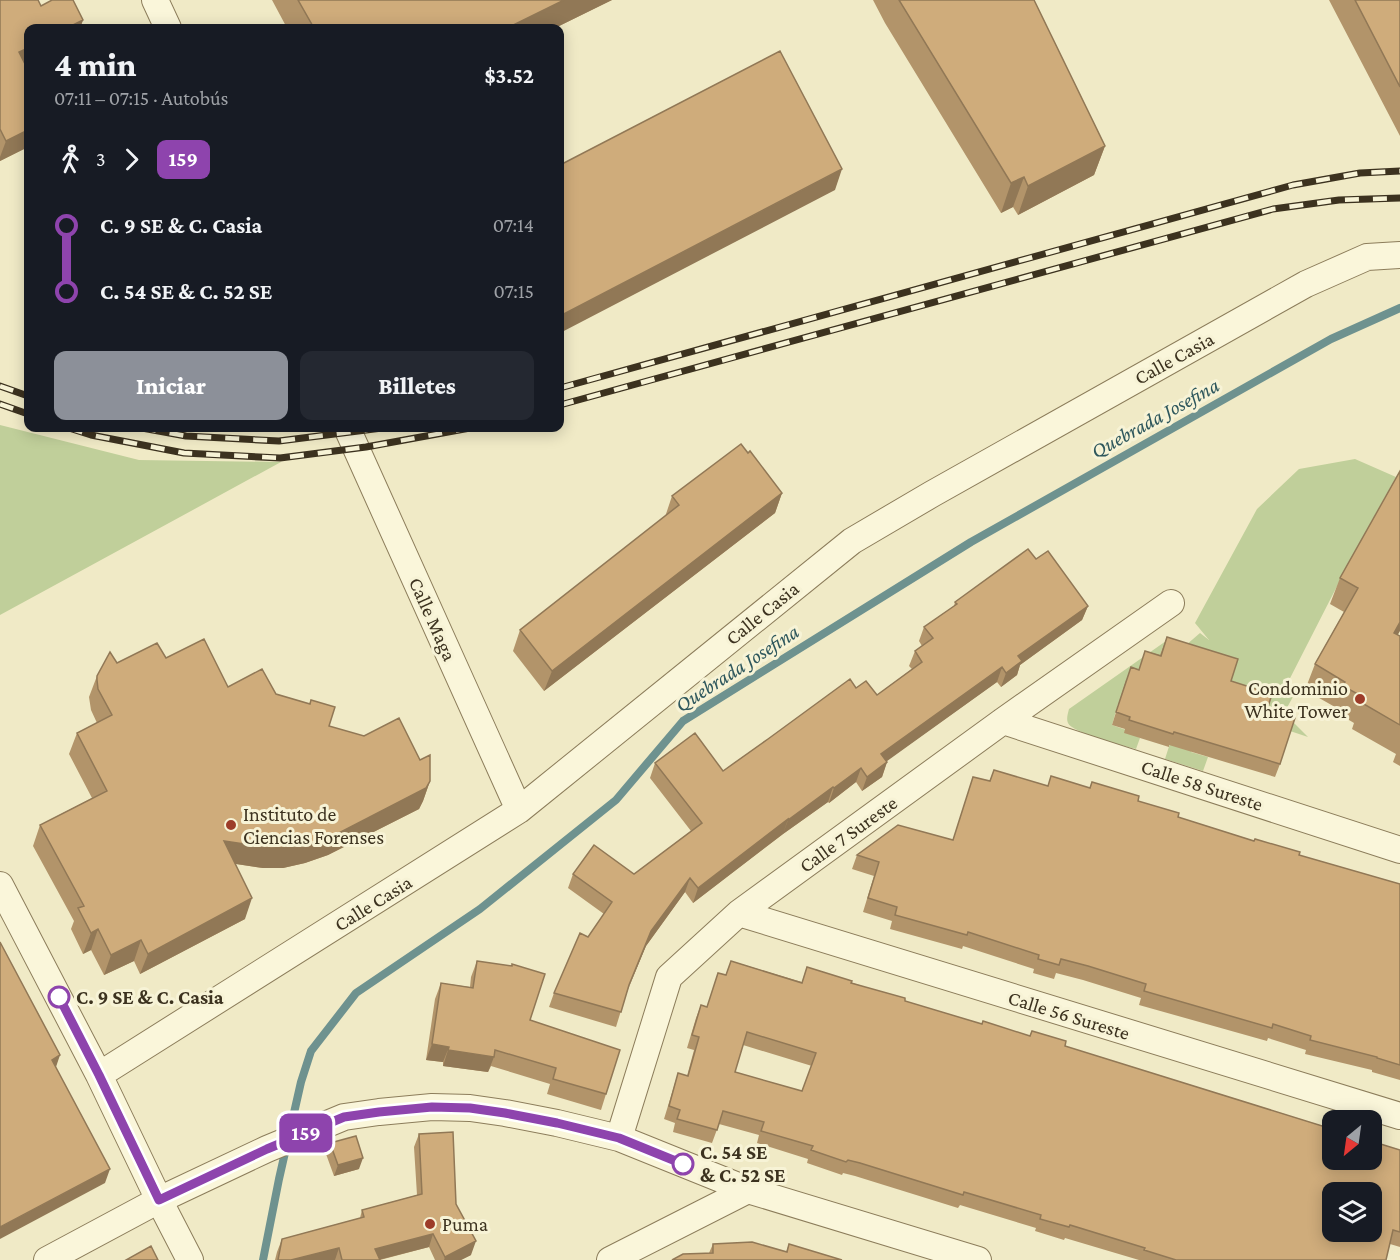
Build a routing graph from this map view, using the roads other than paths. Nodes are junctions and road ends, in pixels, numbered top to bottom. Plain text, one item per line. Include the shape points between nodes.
1 (155, 0) edge
2 (166, 24) edge
3 (1400, 255) edge
4 (349, 432) edge
5 (1171, 603) dead end
6 (1004, 721) junction
7 (519, 810) junction
8 (1400, 850) edge
9 (0, 885) edge
10 (738, 913) junction
11 (99, 1075) junction
12 (1400, 1116) edge
13 (619, 1138) junction
14 (748, 1190) junction
15 (159, 1200) junction
16 (47, 1260) edge
17 (190, 1260) edge
18 (610, 1260) edge
19 (978, 1260) edge

1 - 2 street
3 - 7 street, Calle Casia via 1367,257 1306,284 852,541
4 - 7 street, Calle Maga
5 - 6 street, Calle 7 Sureste
6 - 8 street, Calle 58 Sureste
6 - 10 street, Calle 7 Sureste
7 - 11 street, Calle Casia
9 - 11 street
10 - 12 street, Calle 56 Sureste
10 - 13 street, Calle 7 Sureste via 669,977
11 - 15 street
13 - 14 street
13 - 15 street via 470,1108 379,1112 344,1117
14 - 18 street
14 - 19 street
15 - 16 street
15 - 17 street

